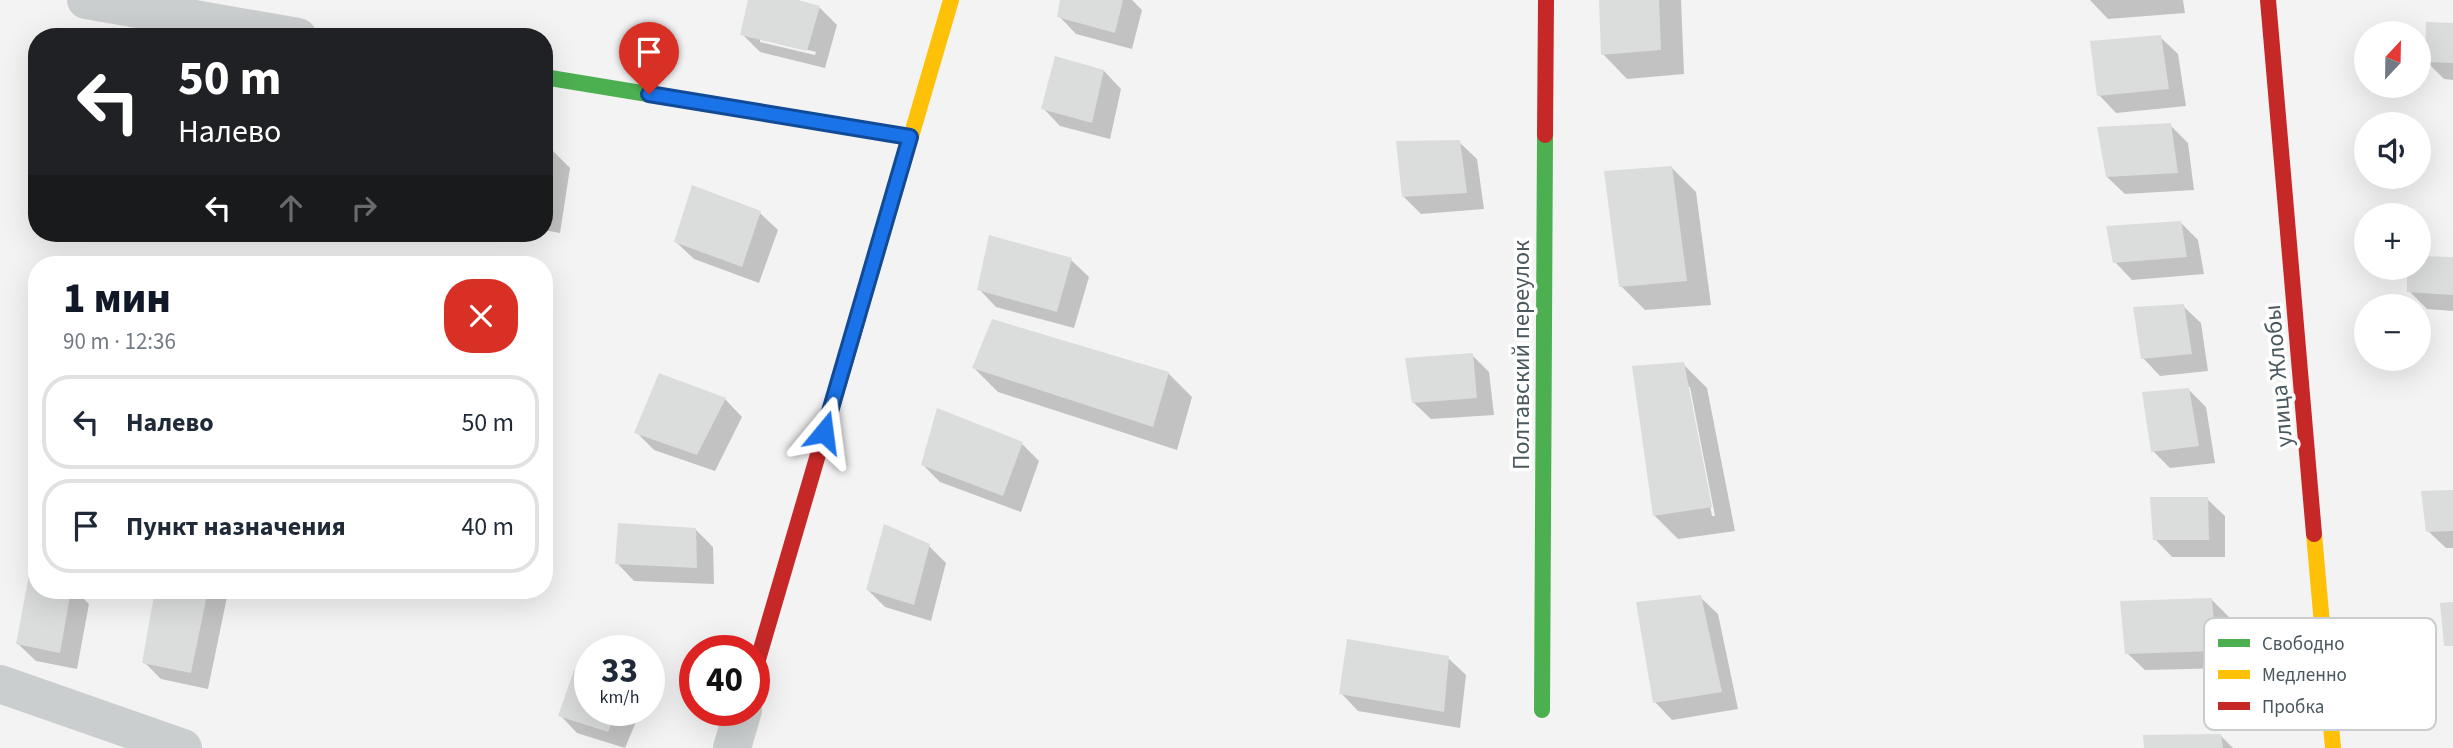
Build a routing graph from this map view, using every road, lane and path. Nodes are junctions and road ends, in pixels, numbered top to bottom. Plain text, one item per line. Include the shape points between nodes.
1 (86, 0) edge
2 (950, 0) edge
3 (1546, 0) edge
4 (2267, 0) edge
5 (225, 12) edge
6 (272, 28) edge
7 (553, 78) edge
8 (910, 137) junction
9 (2322, 618) edge
10 (765, 635) edge
11 (0, 684) edge
12 (1542, 710) dead end
13 (738, 726) edge
14 (2331, 730) edge
15 (183, 748) edge
16 (732, 748) edge
17 (2333, 748) edge

1 - 5 street
2 - 8 street
3 - 12 street, Полтавский переулок
4 - 9 street, улица Жлобы
5 - 6 street
7 - 8 street
8 - 10 street
11 - 15 street
13 - 16 street
14 - 17 street, улица Жлобы

